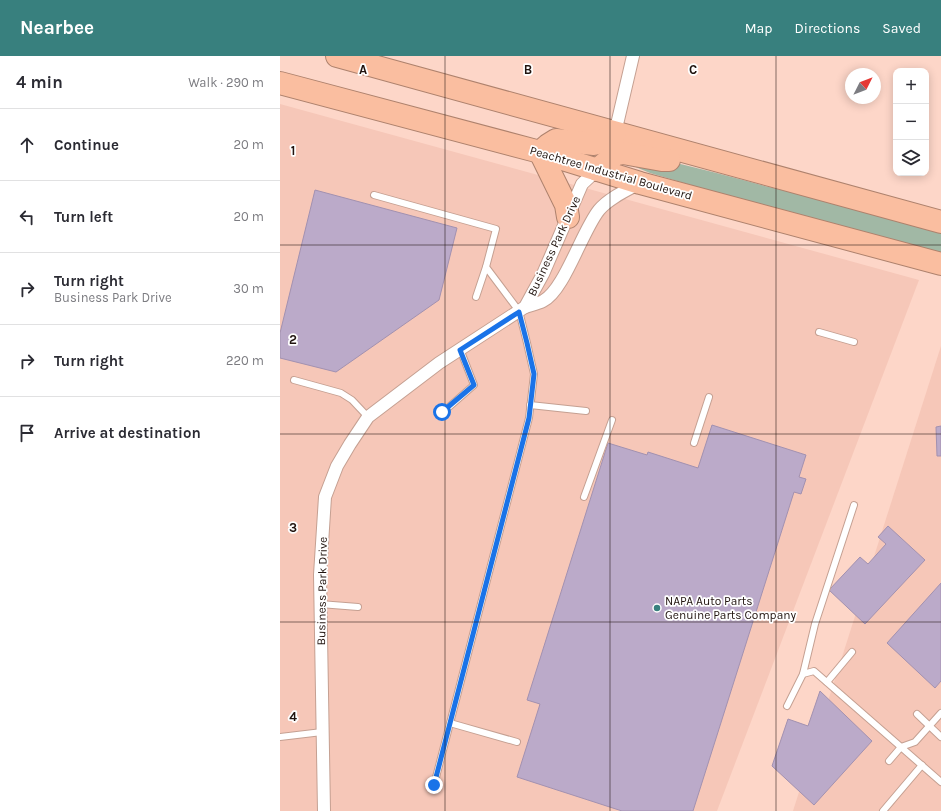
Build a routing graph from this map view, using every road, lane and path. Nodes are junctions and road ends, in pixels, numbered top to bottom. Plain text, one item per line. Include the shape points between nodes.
1 (337, 56) edge
2 (633, 56) edge
3 (280, 83) edge
4 (615, 133) junction
5 (680, 151) junction
6 (540, 152) junction
7 (597, 170) junction
8 (640, 183) junction
9 (374, 195) dead end
10 (568, 217) junction
11 (941, 222) edge
12 (941, 264) edge
13 (486, 268) junction
14 (476, 296) dead end
15 (522, 309) junction
16 (819, 332) dead end
17 (854, 342) dead end
18 (460, 350) junction
19 (294, 380) dead end
20 (709, 397) dead end
21 (530, 405) junction
22 (586, 411) dead end
23 (442, 412) dead end
24 (368, 417) junction
25 (612, 420) dead end
26 (694, 443) dead end
27 (584, 497) dead end
28 (854, 505) dead end
29 (320, 604) junction
30 (358, 607) dead end
31 (852, 652) dead end
32 (803, 674) junction
33 (827, 682) junction
34 (787, 706) dead end
35 (941, 713) edge
36 (917, 714) dead end
37 (450, 723) junction
38 (929, 726) junction
39 (322, 732) junction
40 (280, 737) edge
41 (941, 737) edge
42 (517, 742) dead end
43 (901, 747) junction
44 (889, 761) dead end
45 (922, 766) junction
46 (941, 782) edge
47 (434, 785) dead end
48 (324, 811) edge
49 (883, 811) edge

1 - 4 highway
2 - 4 street
3 - 6 highway, Peachtree Industrial Boulevard
4 - 5 highway
4 - 6 highway via 594,144 556,140
5 - 7 highway via 670,160 616,154
5 - 11 highway
6 - 7 highway, Peachtree Industrial Boulevard
6 - 10 highway via 566,205
7 - 8 highway, Peachtree Industrial Boulevard
7 - 10 street, Business Park Drive via 582,184
8 - 12 highway, Peachtree Industrial Boulevard
8 - 15 street via 625,190 600,209 555,291 544,301
9 - 13 lane via 496,229
10 - 15 street, Business Park Drive via 542,274
13 - 14 lane
13 - 15 lane
15 - 18 street, Business Park Drive
15 - 21 lane via 534,374
16 - 17 lane
18 - 23 lane via 474,385
18 - 24 street, Business Park Drive
19 - 24 lane via 341,393 352,400
20 - 26 lane
21 - 22 lane
21 - 37 lane via 529,418
24 - 29 street, Business Park Drive via 337,466 325,497
25 - 27 lane
28 - 32 lane via 815,624
29 - 30 lane
29 - 39 street, Business Park Drive
31 - 33 lane
32 - 33 lane via 814,671
32 - 34 lane
33 - 43 lane
35 - 38 lane
36 - 38 lane
37 - 42 lane
37 - 47 lane
38 - 41 lane
38 - 43 lane via 915,742
39 - 40 lane
39 - 48 street, Business Park Drive
43 - 44 lane
43 - 45 lane
45 - 46 lane
45 - 49 lane

